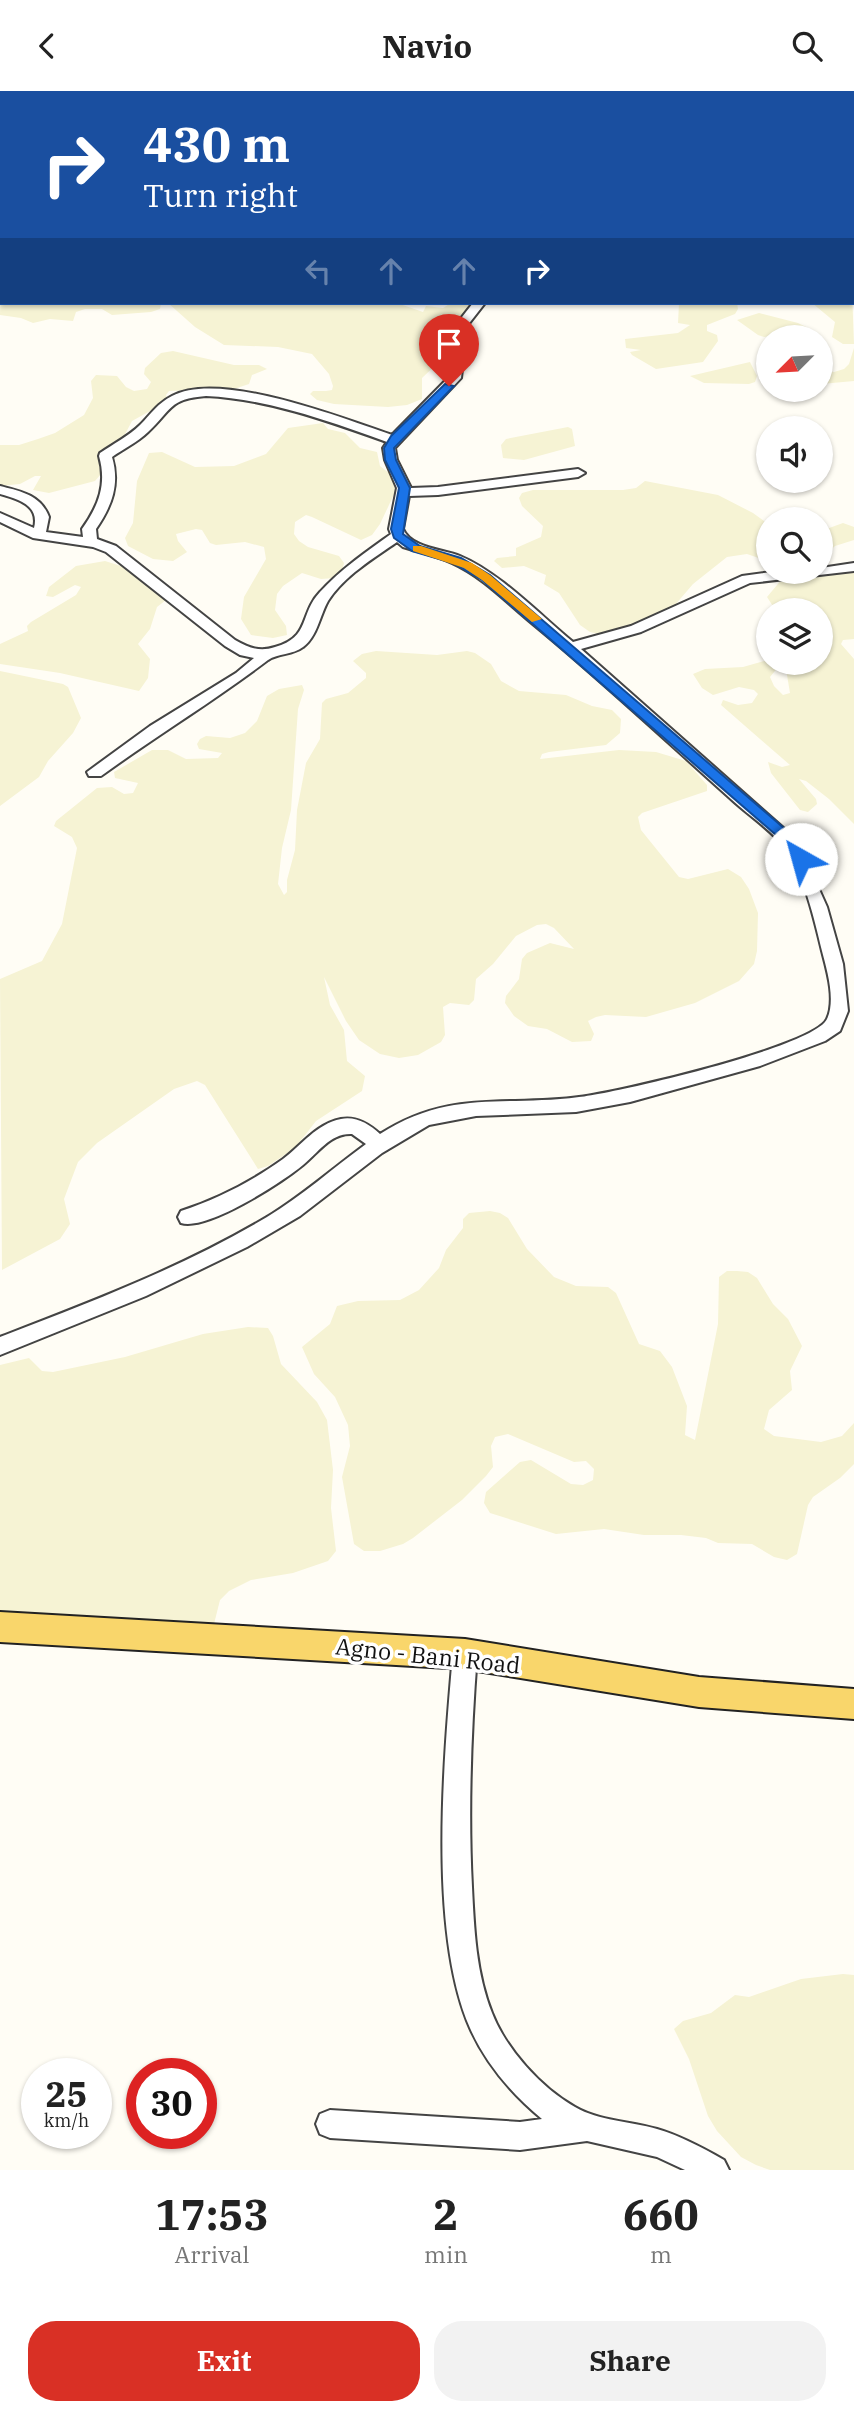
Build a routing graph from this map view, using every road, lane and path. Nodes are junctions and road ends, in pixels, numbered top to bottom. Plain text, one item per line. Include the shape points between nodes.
1 (477, 305) edge
2 (394, 440) junction
3 (578, 474) dead end
4 (0, 490) edge
5 (404, 492) junction
6 (0, 517) edge
7 (38, 535) junction
8 (398, 535) junction
9 (91, 542) junction
10 (854, 567) edge
11 (833, 570) edge
12 (756, 578) edge
13 (570, 647) junction
14 (266, 655) junction
15 (95, 772) dead end
16 (380, 1146) junction
17 (188, 1217) dead end
18 (0, 1346) edge
19 (0, 1627) edge
20 (465, 1654) junction
21 (854, 1704) edge
22 (330, 2124) dead end
23 (588, 2126) junction
24 (714, 2170) edge

1 - 2 street via 461,326 455,378
2 - 5 street via 389,454
2 - 9 street via 239,394 186,394 159,410 144,429 105,456 111,476 100,515 89,529
3 - 5 street
4 - 7 street via 44,512 45,523
5 - 8 street
6 - 7 street
7 - 9 street
8 - 13 street via 416,548 457,561 486,577
8 - 14 street via 352,568 323,597 296,646
9 - 14 street via 111,549 230,643 244,652
10 - 11 street
12 - 13 street via 636,629
13 - 16 street via 791,843 810,877 837,965 840,1017 833,1028 794,1046 654,1089 576,1105 444,1113 414,1122
14 - 15 street
16 - 17 street via 352,1125 335,1129 285,1168 207,1212
16 - 18 street via 308,1201 241,1240 106,1304
19 - 20 main road, Agno - Bani Road
20 - 21 main road, Agno - Bani Road via 699,1692
20 - 23 street via 457,1848 463,1952 472,1995 502,2056 543,2101 566,2118
22 - 23 street via 520,2136
23 - 24 street via 658,2143

